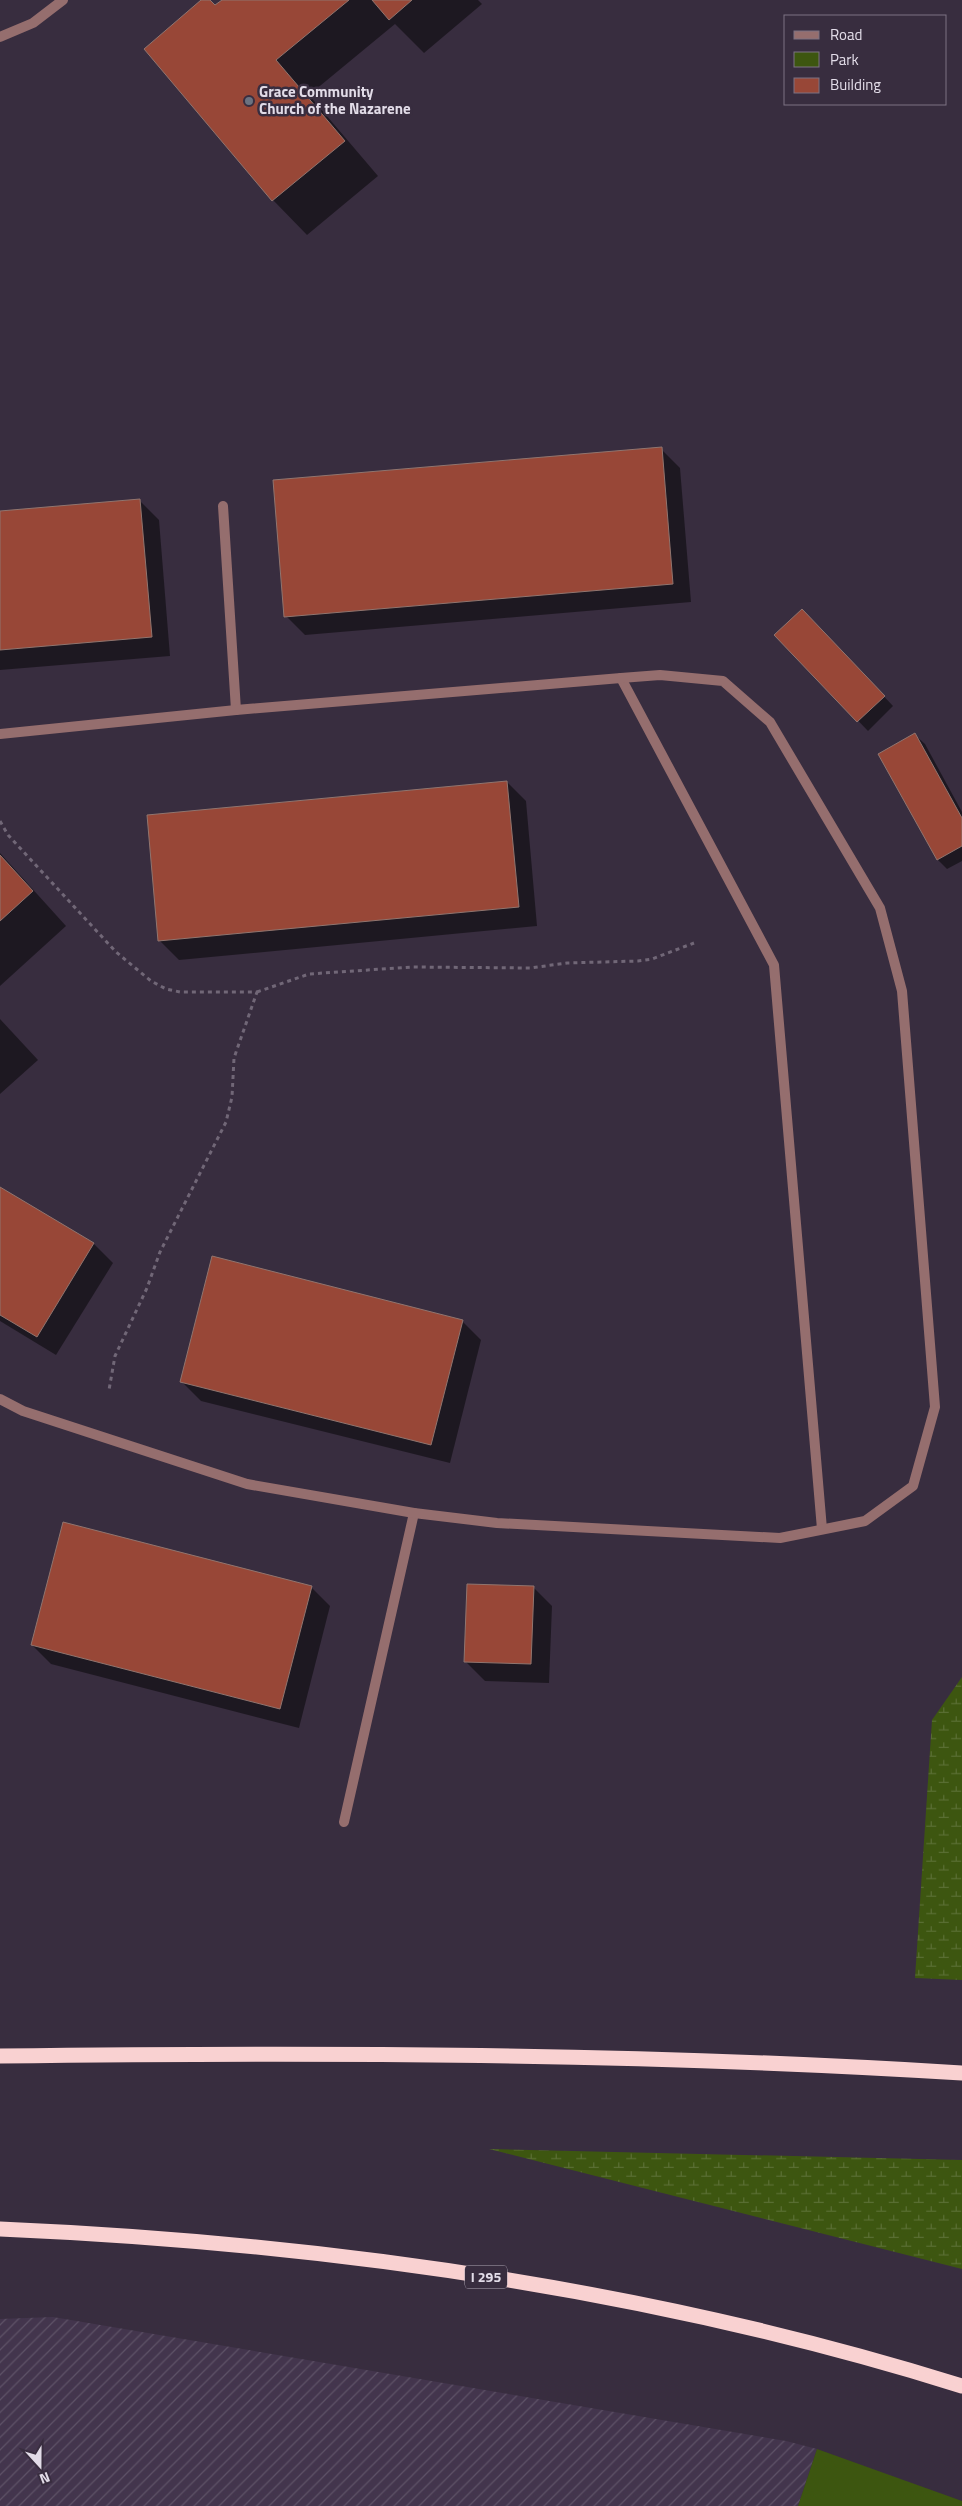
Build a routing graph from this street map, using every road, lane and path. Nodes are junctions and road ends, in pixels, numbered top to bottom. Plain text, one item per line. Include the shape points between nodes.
1 (63, 0) edge
2 (0, 37) edge
3 (223, 506) dead end
4 (621, 678) junction
5 (236, 710) junction
6 (0, 734) edge
7 (0, 822) edge
8 (694, 943) dead end
9 (257, 992) junction
10 (109, 1390) dead end
11 (0, 1399) edge
12 (414, 1513) junction
13 (822, 1529) junction
14 (344, 1822) dead end
15 (0, 2056) edge
16 (962, 2073) edge
17 (0, 2230) edge
18 (962, 2386) edge

1 - 2 street via 34,23
3 - 5 street
4 - 5 street
4 - 13 street via 774,965
4 - 13 street via 660,675 723,681 770,722 880,908 902,992 935,1407 913,1486 865,1521
5 - 6 street
7 - 9 path via 8,835 116,952 151,981 180,992
8 - 9 path via 638,961 567,963 530,968 412,967 309,974
9 - 10 path via 234,1058 232,1097 226,1122 160,1252 115,1356
11 - 12 street via 23,1412 247,1484
12 - 13 street via 497,1523 780,1538
12 - 14 street
15 - 16 highway via 505,2056
17 - 18 highway, I 295 via 212,2242 466,2274 699,2318 819,2346

